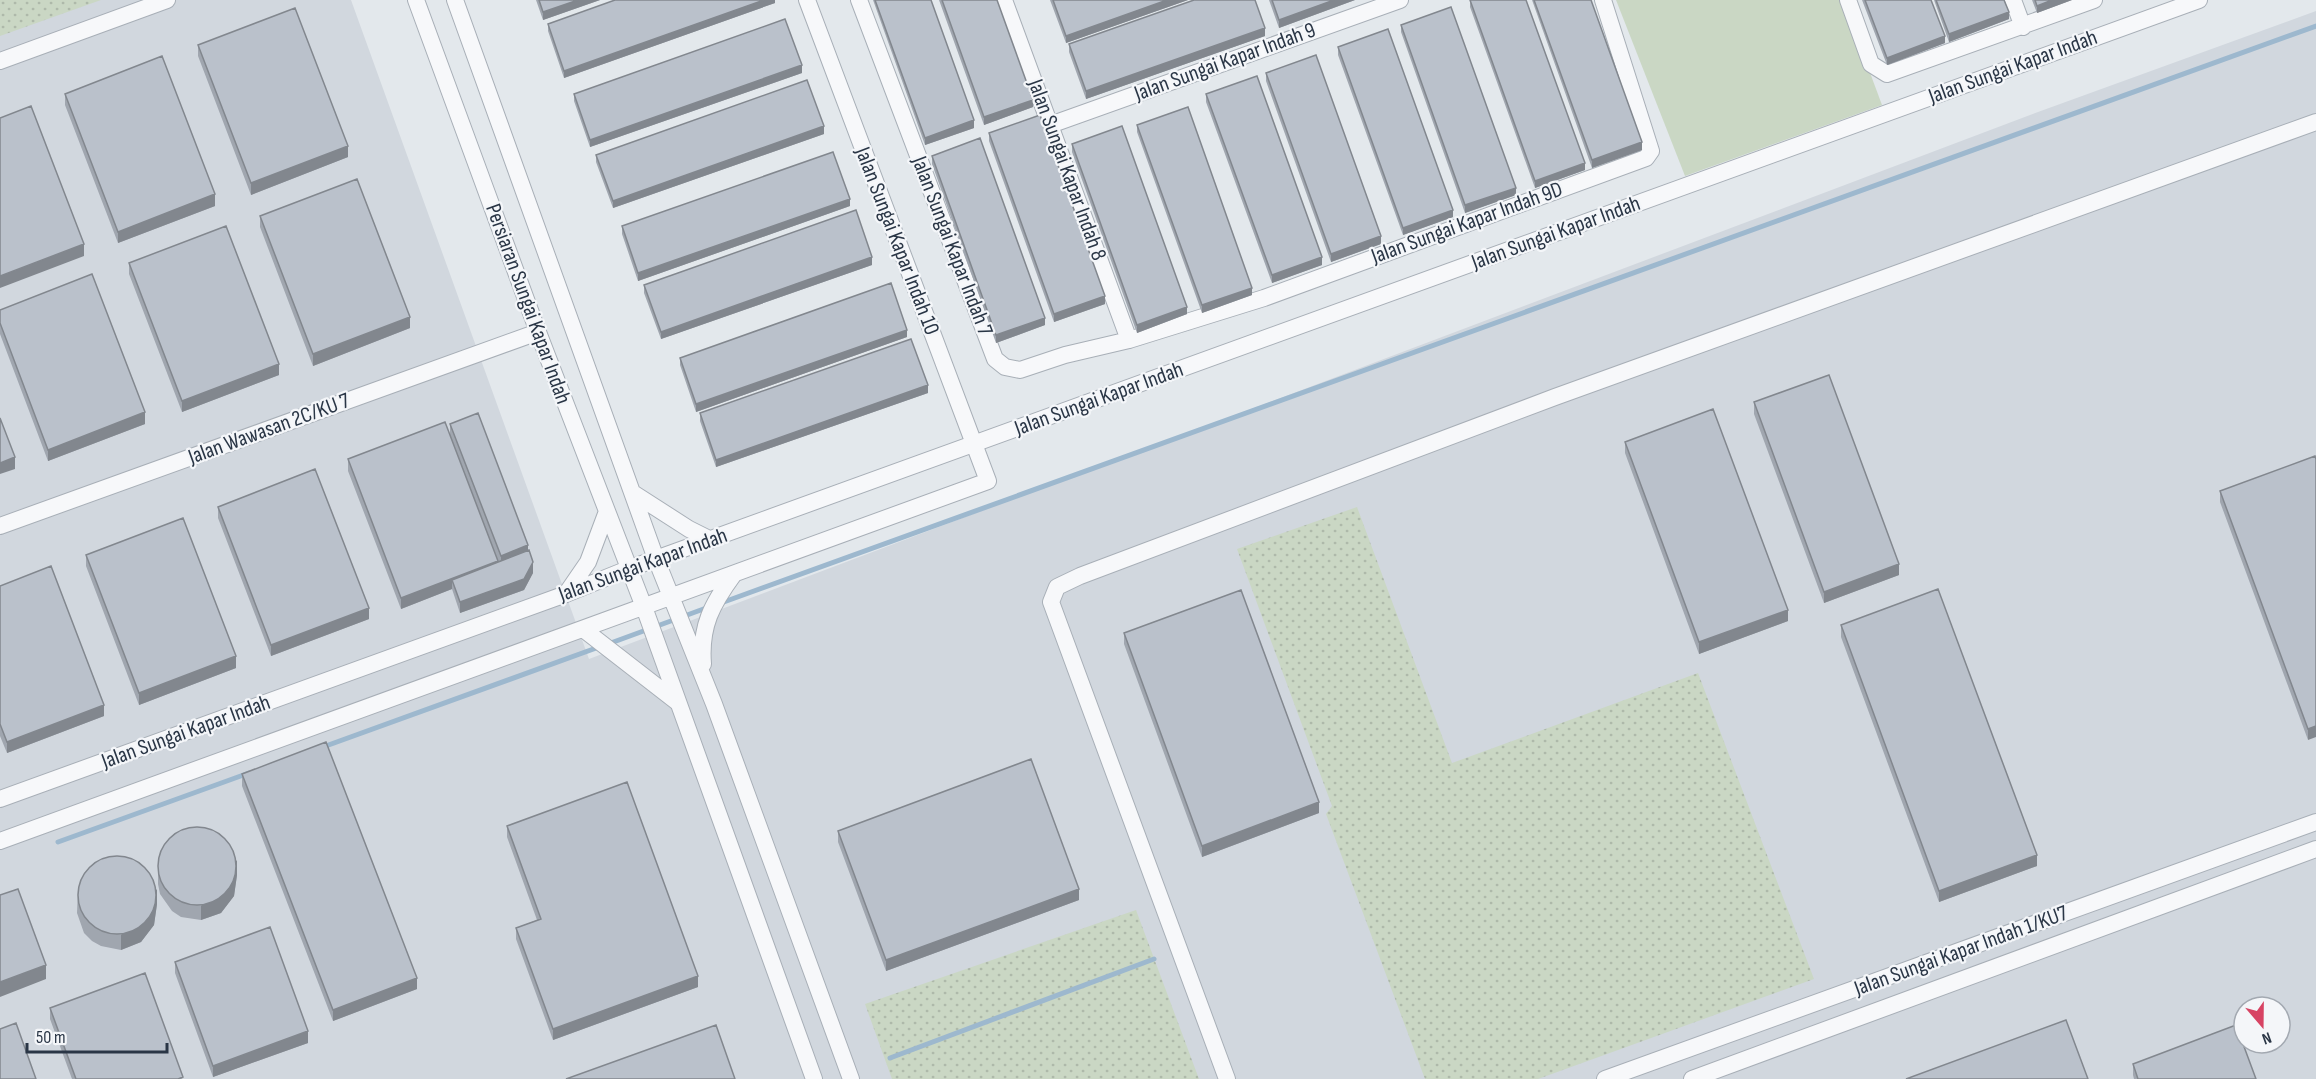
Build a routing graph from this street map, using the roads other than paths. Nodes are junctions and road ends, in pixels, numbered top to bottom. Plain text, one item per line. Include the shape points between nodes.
1 (167, 0) edge
2 (416, 0) edge
3 (455, 0) edge
4 (807, 0) edge
5 (859, 0) edge
6 (1004, 0) edge
7 (1400, 0) edge
8 (1603, 0) edge
9 (1848, 0) edge
10 (2013, 0) edge
11 (2094, 0) edge
12 (2199, 0) edge
13 (2023, 27) junction
14 (0, 61) edge
15 (2316, 122) edge
16 (1050, 125) junction
17 (538, 332) junction
18 (1129, 340) junction
19 (974, 444) junction
20 (988, 481) joint
21 (633, 494) junction
22 (606, 514) junction
23 (0, 526) edge
24 (711, 540) junction
25 (656, 559) junction
26 (628, 569) junction
27 (734, 574) junction
28 (566, 594) junction
29 (674, 603) junction
30 (646, 613) junction
31 (583, 629) junction
32 (704, 678) junction
33 (678, 703) junction
34 (0, 799) edge
35 (2316, 822) edge
36 (0, 841) edge
37 (2316, 849) edge
38 (814, 1079) edge
39 (851, 1079) edge
40 (1227, 1079) edge
41 (1605, 1079) edge
42 (1692, 1079) edge

1 - 14 street
2 - 17 street, Persiaran Sungai Kapar Indah
3 - 21 street, Persiaran Sungai Kapar Indah
4 - 19 street, Jalan Sungai Kapar Indah 10
5 - 18 street, Jalan Sungai Kapar Indah 7 via 995,359 1005,367 1020,370
6 - 16 street, Jalan Sungai Kapar Indah 8
7 - 16 street, Jalan Sungai Kapar Indah 9
8 - 18 street, Jalan Sungai Kapar Indah 9D via 1649,142 1651,151 1646,158 1264,298
9 - 13 street via 1871,64 1887,74
10 - 13 street
11 - 13 street
12 - 19 street, Jalan Sungai Kapar Indah
15 - 40 street via 1555,397 1058,587 1051,602
16 - 18 street, Jalan Sungai Kapar Indah 8
17 - 22 street, Persiaran Sungai Kapar Indah
17 - 23 street, Jalan Wawasan 2C/KU 7
19 - 20 street, Jalan Sungai Kapar Indah 10
19 - 24 street, Jalan Sungai Kapar Indah
20 - 27 street, Jalan Sungai Kapar Indah
21 - 24 street
21 - 25 street, Persiaran Sungai Kapar Indah
22 - 26 street, Persiaran Sungai Kapar Indah
22 - 28 street via 588,562
24 - 25 street, Jalan Sungai Kapar Indah
25 - 26 street, Jalan Sungai Kapar Indah
25 - 29 street, Persiaran Sungai Kapar Indah
26 - 28 street, Jalan Sungai Kapar Indah
26 - 30 street, Persiaran Sungai Kapar Indah
27 - 29 street, Jalan Sungai Kapar Indah
27 - 32 street via 706,622 701,648
28 - 34 street, Jalan Sungai Kapar Indah
29 - 30 street, Jalan Sungai Kapar Indah
29 - 32 street, Persiaran Sungai Kapar Indah
30 - 31 street, Jalan Sungai Kapar Indah
30 - 33 street, Persiaran Sungai Kapar Indah
31 - 33 street
31 - 36 street, Jalan Sungai Kapar Indah
32 - 39 street
33 - 38 street, Persiaran Sungai Kapar Indah
35 - 41 street, Jalan Sungai Kapar Indah 1/KU7
37 - 42 street, Jalan Sungai Kapar Indah 1/KU7

